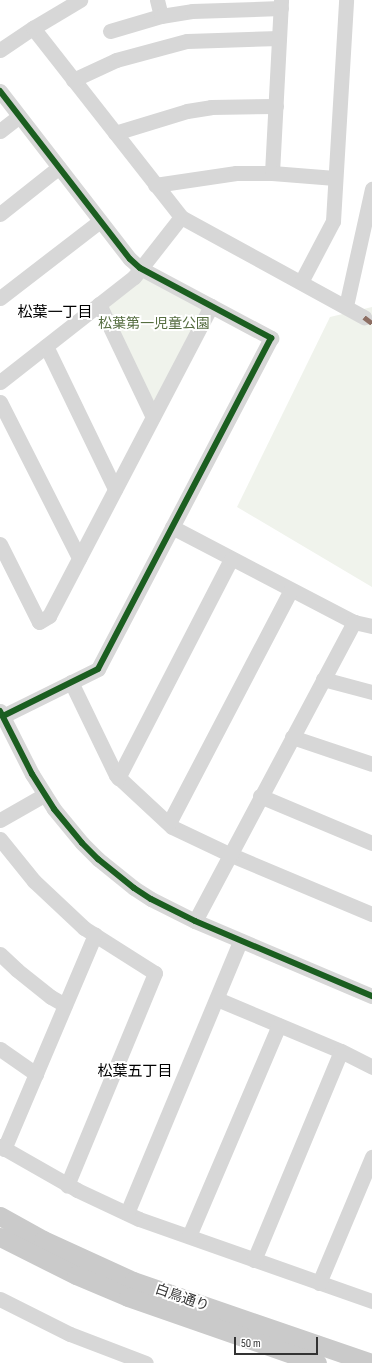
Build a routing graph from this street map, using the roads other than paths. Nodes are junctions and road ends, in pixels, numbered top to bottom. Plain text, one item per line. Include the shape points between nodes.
1 (80, 0) edge
2 (157, 0) edge
3 (346, 0) edge
4 (281, 4) edge
5 (160, 16) junction
6 (33, 28) junction
7 (110, 31) dead end
8 (279, 38) junction
9 (0, 50) edge
10 (73, 80) junction
11 (0, 91) edge
12 (276, 106) junction
13 (19, 116) junction
14 (0, 131) edge
15 (114, 133) junction
16 (59, 167) junction
17 (272, 174) junction
18 (335, 178) junction
19 (155, 185) junction
20 (372, 189) edge
21 (0, 214) edge
22 (181, 217) junction
23 (100, 220) junction
24 (140, 268) junction
25 (301, 282) junction
26 (0, 298) edge
27 (99, 304) junction
28 (211, 306) junction
29 (346, 306) junction
30 (364, 317) dead end
31 (46, 346) junction
32 (0, 382) edge
33 (0, 402) edge
34 (153, 417) junction
35 (115, 489) junction
36 (172, 527) junction
37 (0, 544) edge
38 (79, 558) junction
39 (231, 559) junction
40 (291, 590) junction
41 (354, 622) junction
42 (372, 626) edge
43 (323, 679) junction
44 (71, 682) junction
45 (372, 692) edge
46 (1, 714) edge
47 (292, 737) junction
48 (372, 764) edge
49 (118, 778) junction
50 (44, 795) junction
51 (260, 796) junction
52 (0, 820) edge
53 (169, 823) junction
54 (0, 839) edge
55 (372, 843) edge
56 (229, 854) junction
57 (372, 914) edge
58 (195, 921) junction
59 (95, 935) junction
60 (240, 941) junction
61 (0, 954) edge
62 (372, 996) edge
63 (217, 999) junction
64 (65, 1005) junction
65 (279, 1025) junction
66 (0, 1049) edge
67 (341, 1051) junction
68 (372, 1067) edge
69 (36, 1074) junction
70 (2, 1147) edge
71 (372, 1157) edge
72 (67, 1185) junction
73 (127, 1213) junction
74 (2, 1231) edge
75 (189, 1236) junction
76 (254, 1260) junction
77 (319, 1283) junction
78 (0, 1299) edge
79 (372, 1301) edge
80 (146, 1363) edge
81 (317, 1363) edge
82 (371, 1363) edge

1 - 6 street
2 - 5 street
3 - 18 street
4 - 5 street
4 - 8 street
5 - 7 street
6 - 9 street
6 - 10 street
8 - 10 street via 187,41 116,60
8 - 12 street
10 - 15 street
11 - 13 street
12 - 15 street via 211,107 187,111
12 - 17 street
13 - 14 street
13 - 16 street
15 - 19 street
16 - 21 street
16 - 23 street
17 - 18 street
17 - 19 street via 236,173
18 - 25 street via 333,221
19 - 22 street
20 - 29 street
22 - 24 street
22 - 25 street
23 - 24 street
23 - 26 street
24 - 27 street via 134,277
24 - 28 street
25 - 29 street
27 - 31 street
27 - 34 street
28 - 34 street
28 - 36 street via 271,338
29 - 30 street
31 - 32 street
31 - 35 street
33 - 38 street
34 - 35 street
35 - 38 street
36 - 39 street
36 - 44 street via 98,669
37 - 38 street via 39,622 49,616
39 - 40 street
39 - 49 street
40 - 41 street
40 - 53 street
41 - 42 street
41 - 43 street
43 - 45 street
43 - 47 street
44 - 46 street
44 - 49 street
46 - 50 street
47 - 48 street
47 - 51 street
49 - 53 street
50 - 52 street
50 - 58 street via 98,859 151,900
51 - 55 street
51 - 56 street
53 - 56 street
54 - 59 street via 60,908
56 - 57 street
56 - 58 street
58 - 60 street
59 - 64 street
59 - 72 street via 155,973
60 - 62 street
60 - 63 street
61 - 64 street via 51,997
63 - 65 street
63 - 73 street
64 - 69 street
65 - 67 street
65 - 75 street
66 - 69 street
67 - 68 street
67 - 76 street
69 - 70 street
70 - 72 street
71 - 77 street
72 - 73 street
73 - 75 street
74 - 81 main road, 白鳥通り via 76,1275
74 - 82 main road, 白鳥通り via 84,1260 133,1281
75 - 76 street
76 - 77 street
77 - 79 street
78 - 80 street via 70,1334

